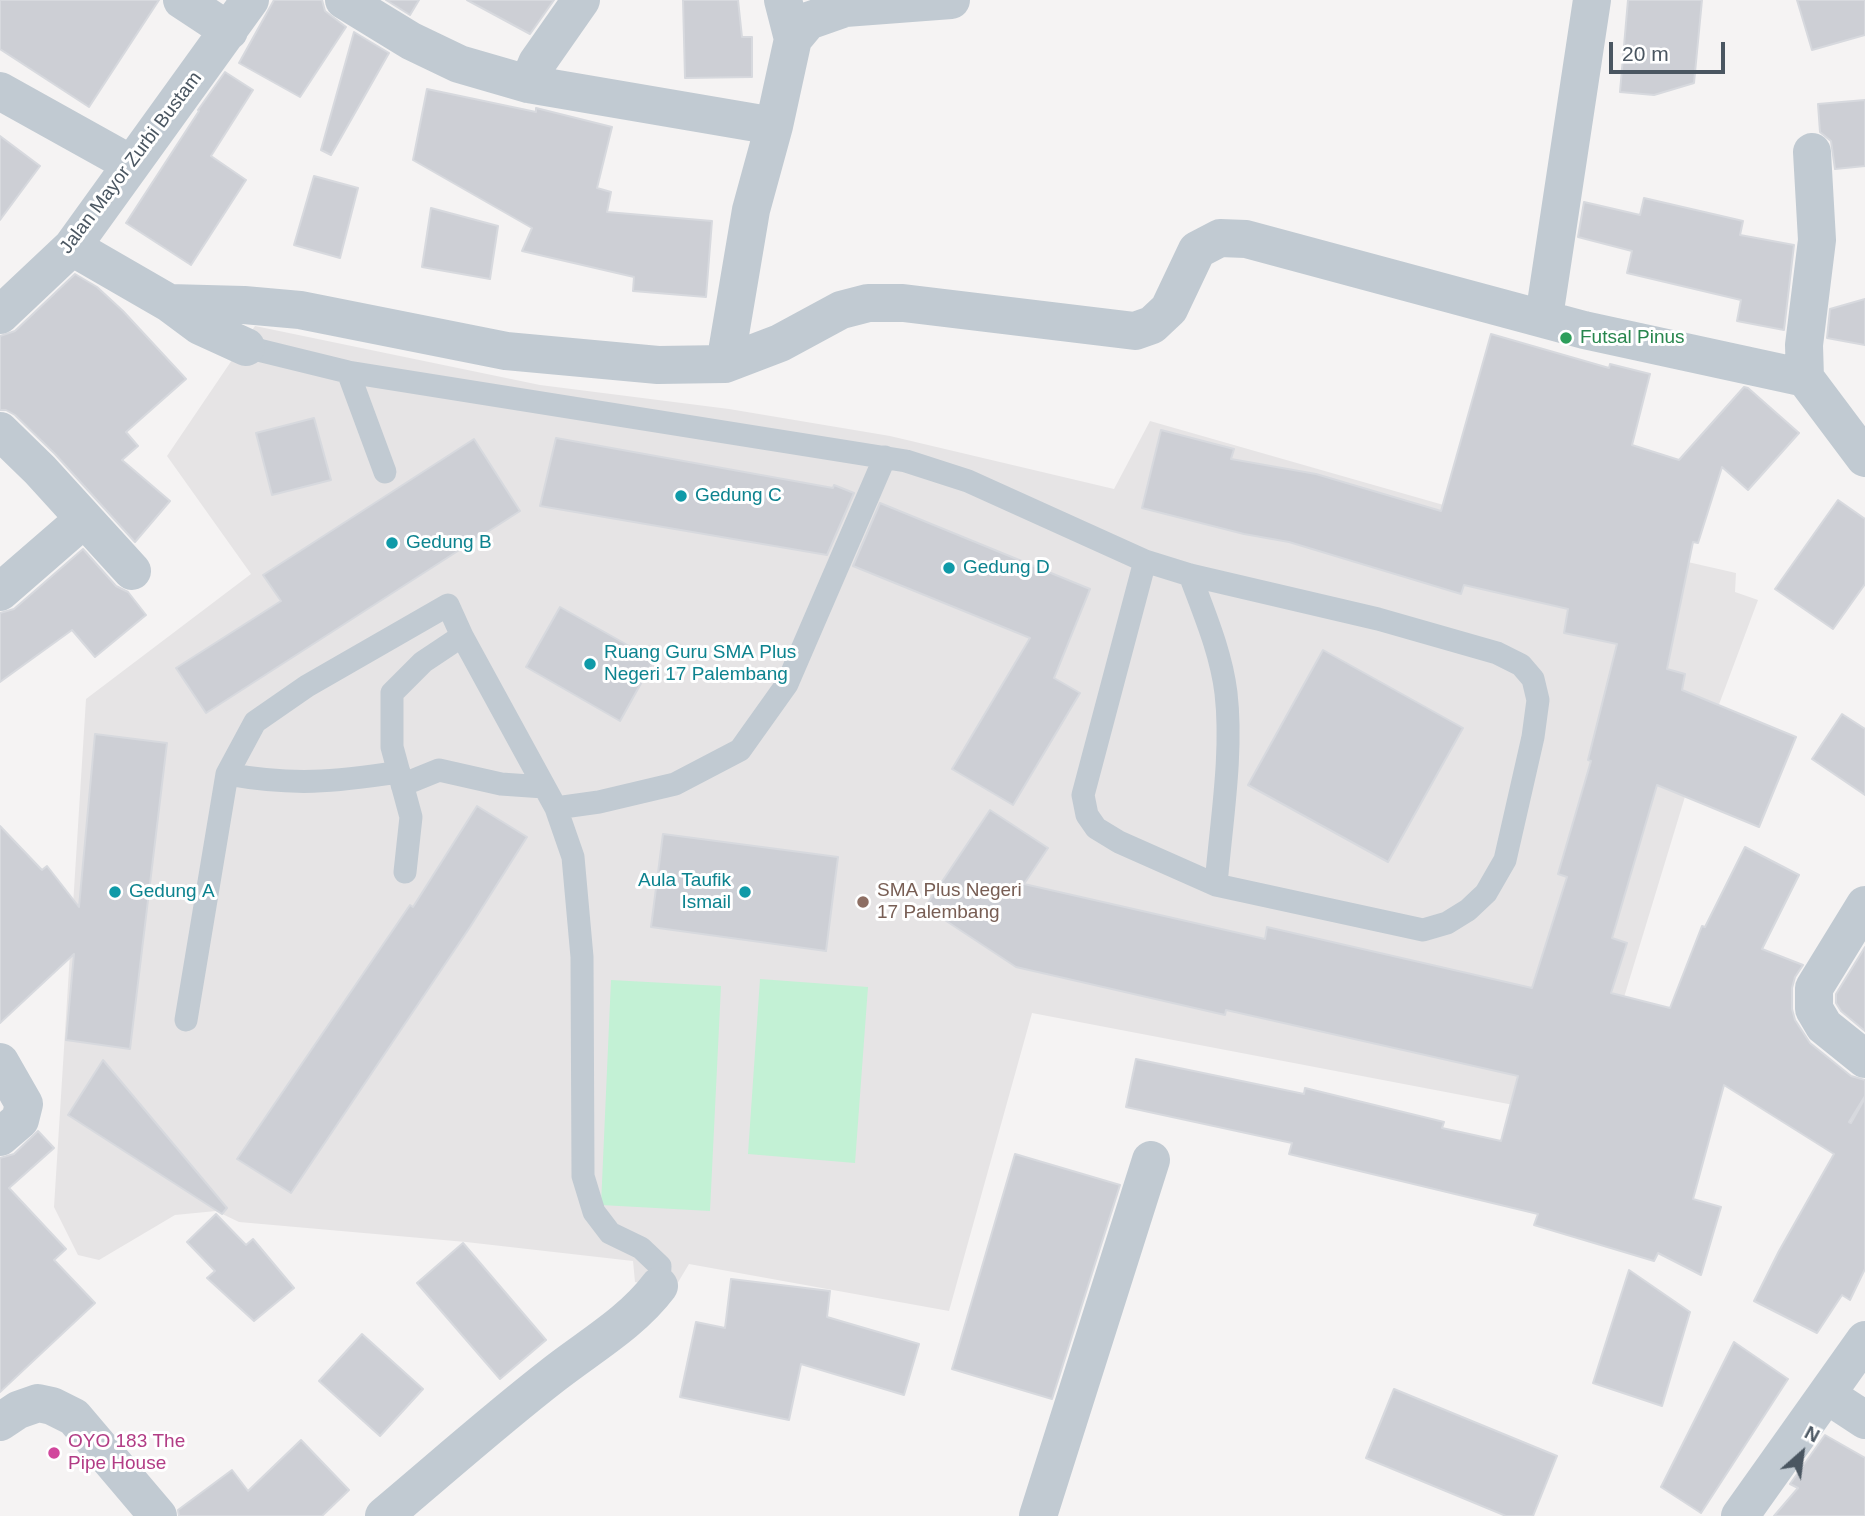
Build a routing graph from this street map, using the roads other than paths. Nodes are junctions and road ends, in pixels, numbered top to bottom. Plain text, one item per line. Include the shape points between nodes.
1 (181, 0) edge
2 (344, 0) edge
3 (581, 0) edge
4 (783, 0) edge
5 (951, 0) edge
6 (1592, 0) edge
7 (239, 15) edge
8 (793, 39) junction
9 (528, 84) junction
10 (0, 91) edge
11 (774, 126) junction
12 (1812, 152) dead end
13 (131, 164) junction
14 (72, 247) junction
15 (169, 303) junction
16 (0, 315) edge
17 (1544, 317) junction
18 (246, 347) joint
19 (725, 364) junction
20 (348, 372) junction
21 (1805, 378) junction
22 (0, 431) edge
23 (885, 457) junction
24 (1865, 458) edge
25 (385, 472) dead end
26 (85, 519) junction
27 (1145, 561) junction
28 (132, 571) dead end
29 (1190, 575) junction
30 (0, 592) edge
31 (462, 636) junction
32 (228, 774) junction
33 (400, 778) junction
34 (544, 787) junction
35 (556, 808) junction
36 (405, 872) dead end
37 (1216, 886) junction
38 (1865, 905) edge
39 (186, 1020) dead end
40 (1865, 1059) edge
41 (0, 1062) edge
42 (0, 1137) edge
43 (1151, 1160) dead end
44 (659, 1286) joint
45 (1865, 1340) edge
46 (1827, 1395) junction
47 (1865, 1420) edge
48 (0, 1422) edge
49 (158, 1516) edge
50 (384, 1516) edge
51 (1038, 1516) edge
52 (1740, 1516) edge

1 - 7 street
2 - 9 street via 459,64
3 - 9 street via 537,63
4 - 8 street
5 - 8 street via 845,8 808,21
6 - 17 street
7 - 13 street, Jalan Mayor Zurbi Bustam
8 - 11 street
9 - 11 street
10 - 13 street
11 - 19 street via 751,210
12 - 21 street via 1817,240 1804,345
13 - 14 street, Jalan Mayor Zurbi Bustam
14 - 15 street
14 - 16 street, Jalan Mayor Zurbi Bustam
15 - 18 street via 200,326
15 - 19 street via 300,310 506,351 658,365
17 - 19 street via 1246,239 1220,238 1196,250 1169,309 1152,325 1135,331 903,303 868,303 841,310 780,343
17 - 21 street via 1584,330
18 - 20 lane
20 - 23 lane
20 - 25 lane
21 - 24 street
22 - 26 street
23 - 27 lane via 968,481
23 - 35 lane via 787,684 740,750 675,784
26 - 28 street
26 - 30 street
27 - 29 lane
27 - 37 lane via 1083,794 1087,815 1096,828 1119,842
29 - 37 lane via 1216,645 1226,692 1228,746
29 - 37 lane via 1378,619 1497,653 1521,665 1533,679 1538,700 1505,860 1486,893 1447,923 1423,930
31 - 32 lane via 448,605 307,686 255,722
31 - 33 lane via 423,662 392,693 392,747
31 - 34 lane
32 - 33 lane via 294,783
32 - 39 lane
33 - 34 lane via 439,769 501,784
33 - 36 lane via 411,817
34 - 35 lane
35 - 44 lane via 573,857 582,957 583,1176 594,1212 610,1233 641,1248 660,1266
38 - 40 street via 1814,988 1814,1009 1824,1026
41 - 42 street via 24,1104 20,1120
43 - 51 street
44 - 50 street via 627,1320
45 - 46 street
46 - 47 street
46 - 52 street
48 - 49 street via 38,1403 74,1417

